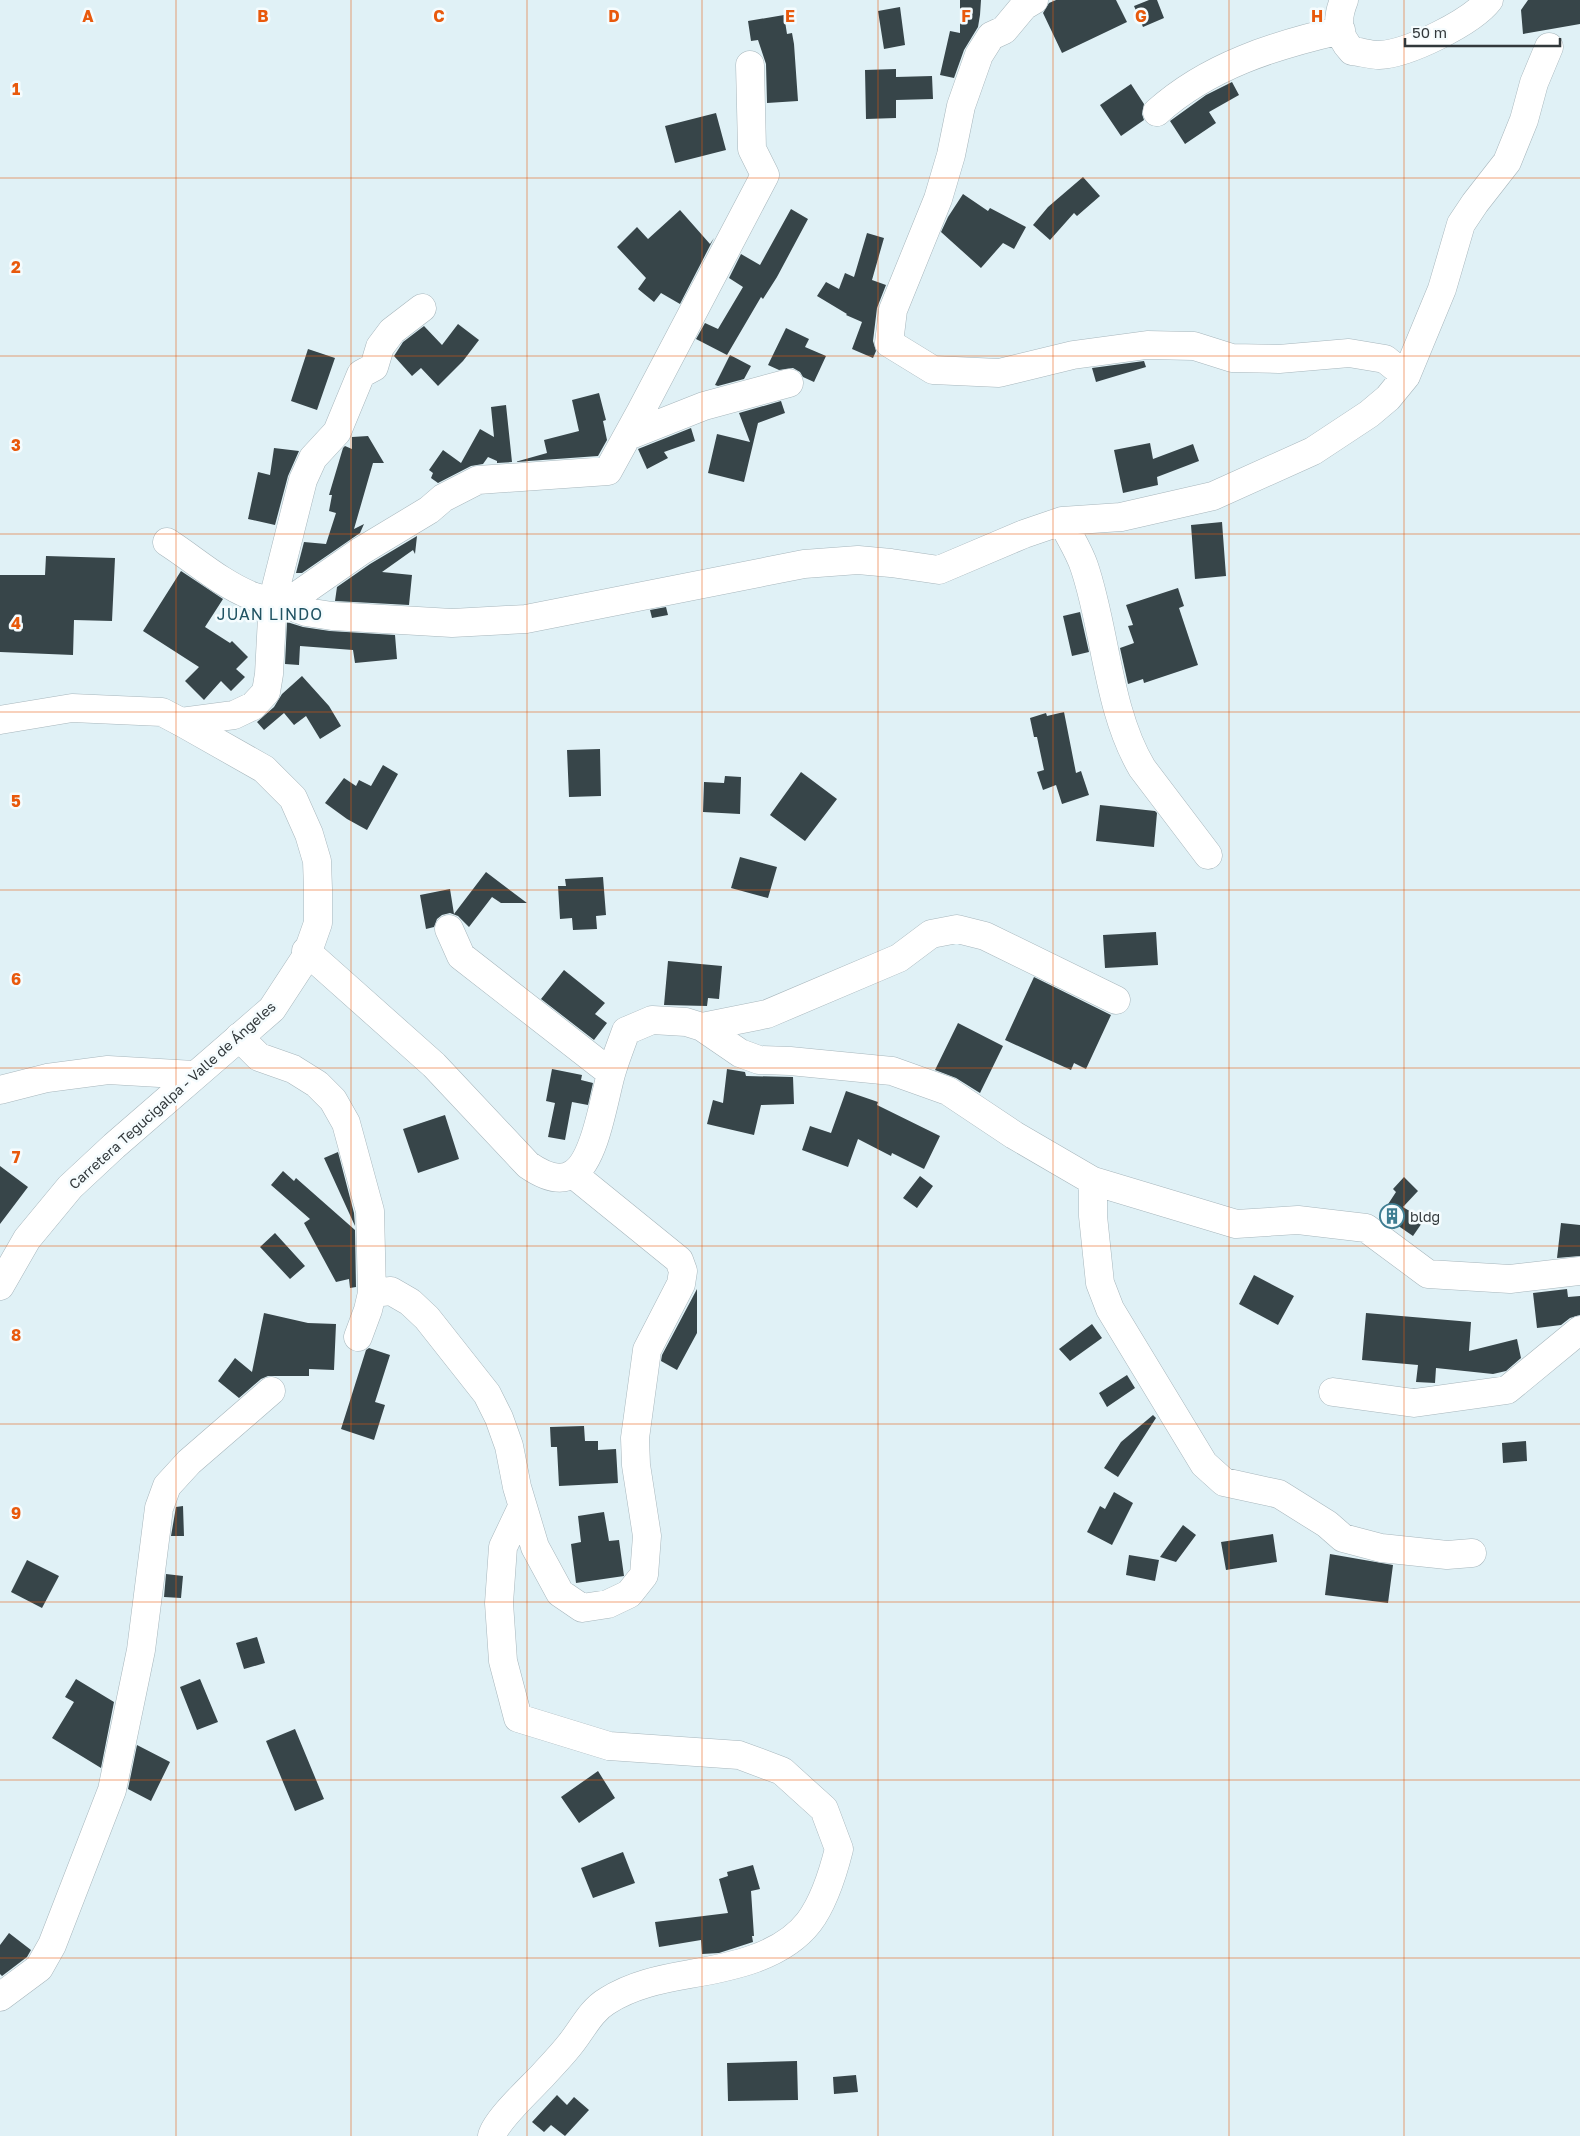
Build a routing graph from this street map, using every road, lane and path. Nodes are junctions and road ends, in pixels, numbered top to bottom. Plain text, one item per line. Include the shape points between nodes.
1 (1034, 0) edge
2 (1344, 0) edge
3 (1489, 0) edge
4 (1341, 30) junction
5 (1549, 47) dead end
6 (750, 65) dead end
7 (1158, 112) dead end
8 (422, 308) dead end
9 (1406, 376) junction
10 (789, 383) dead end
11 (628, 436) junction
12 (1062, 521) junction
13 (167, 542) dead end
14 (279, 602) junction
15 (0, 720) edge
16 (181, 722) junction
17 (1208, 855) dead end
18 (449, 929) dead end
19 (306, 952) junction
20 (1116, 1000) dead end
21 (702, 1027) junction
22 (239, 1037) junction
23 (611, 1073) junction
24 (194, 1075) junction
25 (0, 1090) edge
26 (573, 1174) junction
27 (1093, 1181) junction
28 (1580, 1271) edge
29 (0, 1286) edge
30 (372, 1293) junction
31 (1580, 1330) edge
32 (358, 1337) dead end
33 (271, 1391) dead end
34 (1334, 1392) dead end
35 (522, 1507) junction
36 (1472, 1553) dead end
37 (0, 1997) edge
38 (492, 2136) edge

1 - 9 street via 1024,6 1004,30 991,36 979,55 961,106 938,199 893,310 889,343 933,370 999,373 1073,355 1146,345 1194,346 1232,358 1279,359 1348,353 1385,359
2 - 4 street via 1338,15
3 - 4 street via 1447,31 1401,51 1379,55 1352,51 1343,41
4 - 7 street via 1299,40 1230,64 1198,82
5 - 9 street via 1507,162 1461,224 1442,289
6 - 11 street via 752,149 765,175
8 - 14 street via 392,331 380,347 374,367 361,374 337,432 313,458 302,480
9 - 12 street via 1369,414 1313,451 1213,496 1121,517
10 - 11 street via 704,406
11 - 14 street via 608,471 478,480 443,498
12 - 14 street via 939,570 858,560 804,564 526,619 452,623 332,616 306,612
12 - 17 street via 1084,565 1133,753
13 - 14 street via 214,576 253,597
14 - 16 street via 266,692 252,706 234,715
15 - 16 street, Carretera Tegucigalpa - Valle de Ángeles via 72,708 162,712
16 - 19 street, Carretera Tegucigalpa - Valle de Ángeles via 264,769 293,798 309,834 316,861 318,923
18 - 23 street via 461,956
19 - 22 street, Carretera Tegucigalpa - Valle de Ángeles via 306,957 272,1009
19 - 26 street via 434,1065 528,1165 542,1174 558,1178
20 - 21 street via 984,936 957,929 931,934 899,958 767,1014
21 - 23 street via 686,1022 652,1020 626,1031
21 - 27 street via 740,1053 759,1060 892,1071 948,1092
22 - 24 street, Carretera Tegucigalpa - Valle de Ángeles
22 - 30 street via 259,1057 293,1069 317,1084 333,1100 346,1123 370,1211
23 - 26 street via 585,1162
24 - 25 street via 108,1070 47,1078
24 - 29 street, Carretera Tegucigalpa - Valle de Ángeles via 70,1187 26,1240
26 - 35 street via 679,1260 683,1271 681,1284 647,1350 635,1438 647,1536 644,1575 629,1594 608,1604 582,1608 560,1593 535,1547
27 - 28 street via 1236,1224 1298,1220 1366,1228 1428,1274 1510,1279
27 - 36 street via 1100,1283 1110,1309 1204,1464 1224,1482 1279,1494 1343,1538 1381,1548 1448,1555
30 - 32 street
30 - 35 street via 390,1291 410,1302 477,1379 499,1418 509,1446
31 - 34 street via 1507,1390 1414,1403
33 - 37 street via 189,1462 167,1486 159,1508 141,1650 112,1790 52,1945 38,1968
35 - 38 street via 504,1547 499,1603 504,1660 518,1718 609,1746 739,1755 782,1772 824,1809 839,1849 831,1876 809,1922 789,1940 728,1968 655,1980 606,2001 592,2014 569,2047 500,2121

